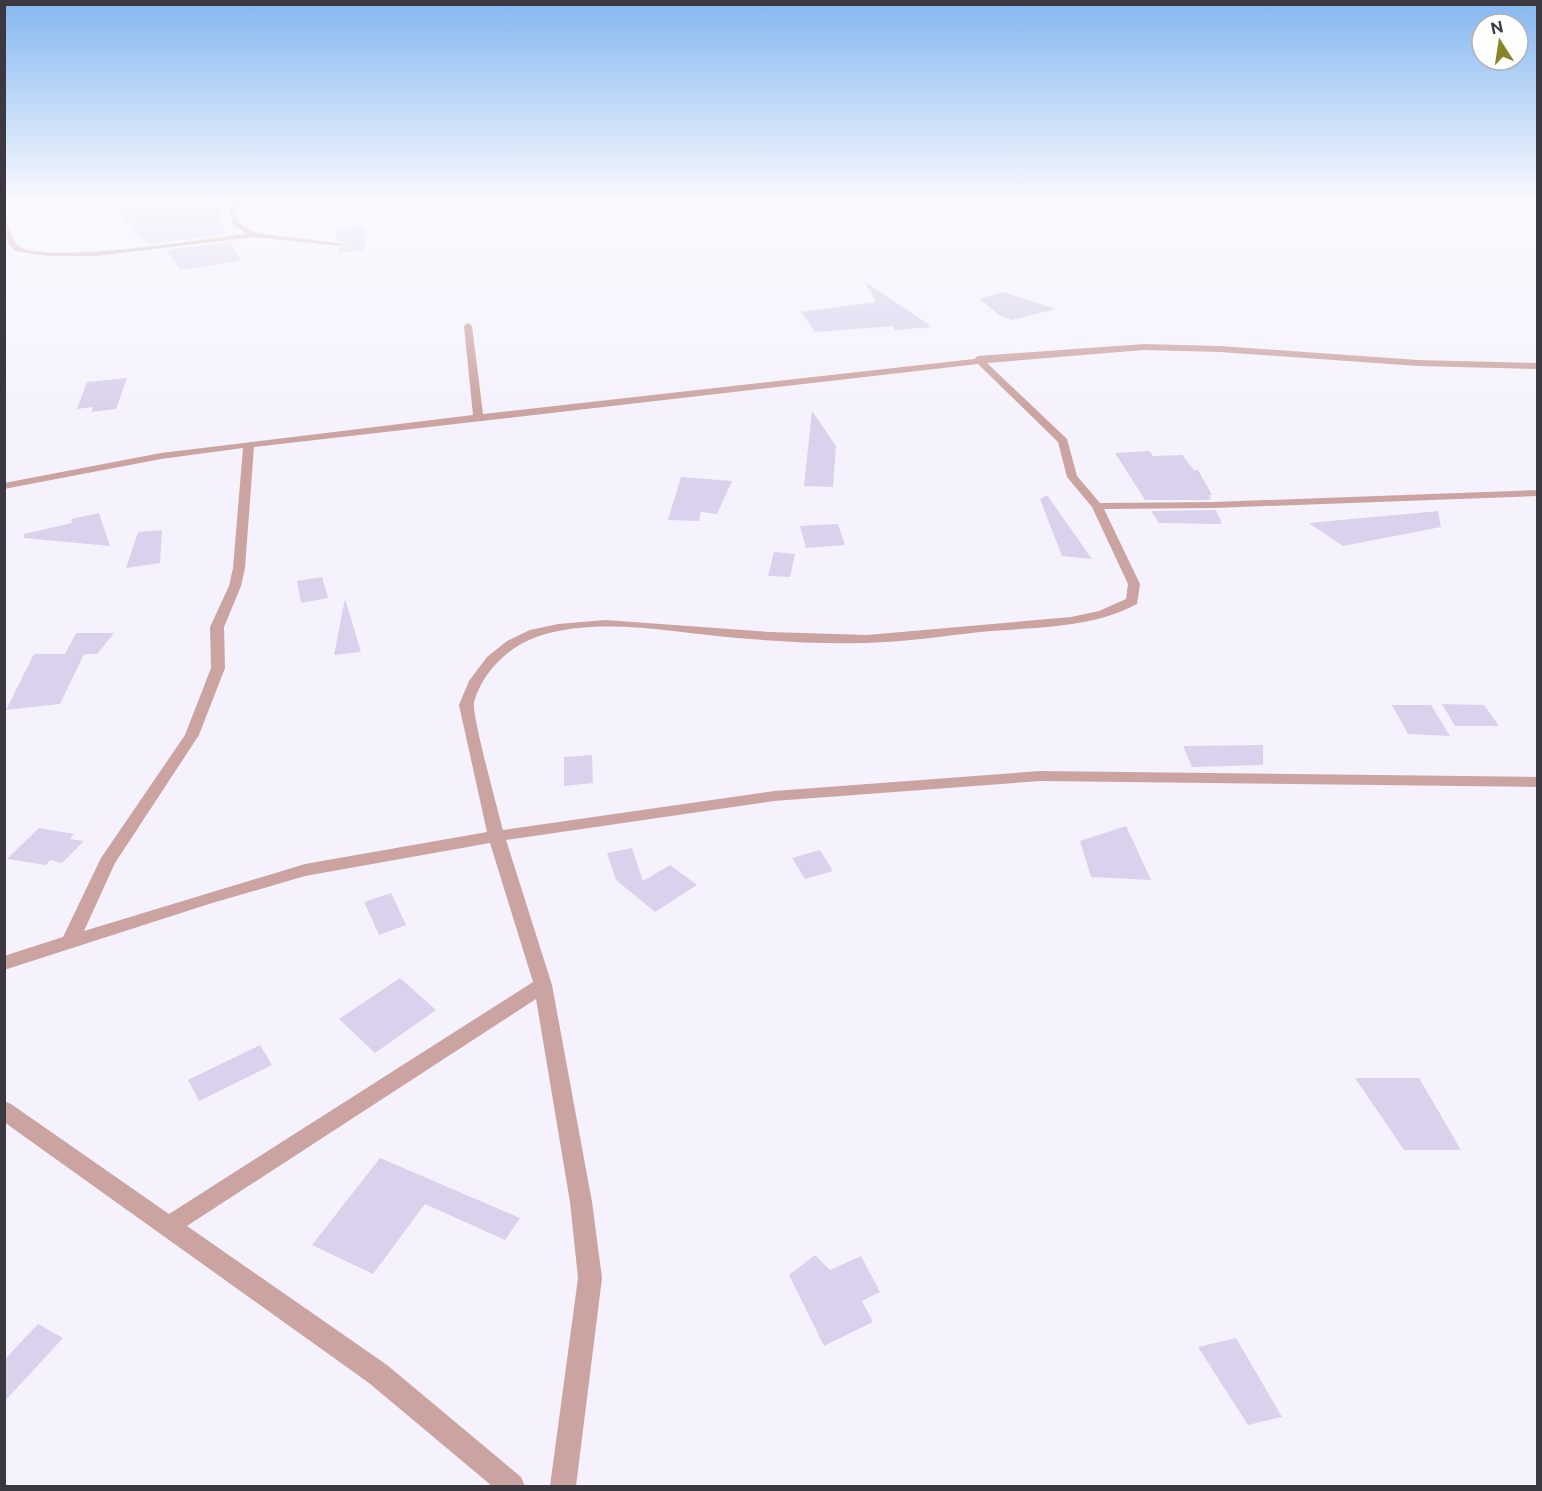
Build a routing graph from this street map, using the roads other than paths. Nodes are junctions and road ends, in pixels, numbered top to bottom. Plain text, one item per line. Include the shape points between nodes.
1 (468, 326) dead end
2 (978, 359) junction
3 (1521, 366) junction
4 (1538, 366) edge
5 (1538, 375) edge
6 (478, 416) junction
7 (249, 444) junction
8 (4, 486) edge
9 (1538, 493) edge
10 (1097, 506) junction
11 (1538, 782) edge
12 (495, 836) junction
13 (69, 943) junction
14 (4, 963) edge
15 (543, 985) junction
16 (4, 1110) edge
17 (169, 1226) junction
18 (512, 1486) edge
19 (563, 1486) edge

1 - 6 street
2 - 3 street via 1144,347
2 - 6 street
2 - 10 street via 1063,441 1072,477
3 - 4 street
3 - 5 street
6 - 7 street
7 - 8 street via 160,456
7 - 13 street via 239,568 217,627 218,668 210,691 179,758 107,862
9 - 10 street
10 - 12 street via 1134,584 1132,601 1119,610 1063,621 889,639 588,625 533,634 502,650 480,673 466,705
11 - 12 street via 1040,776 774,796
12 - 13 street via 305,870
12 - 15 street
13 - 14 street
15 - 17 street
15 - 19 street via 581,1202 590,1278
16 - 17 street
17 - 18 street via 378,1374

